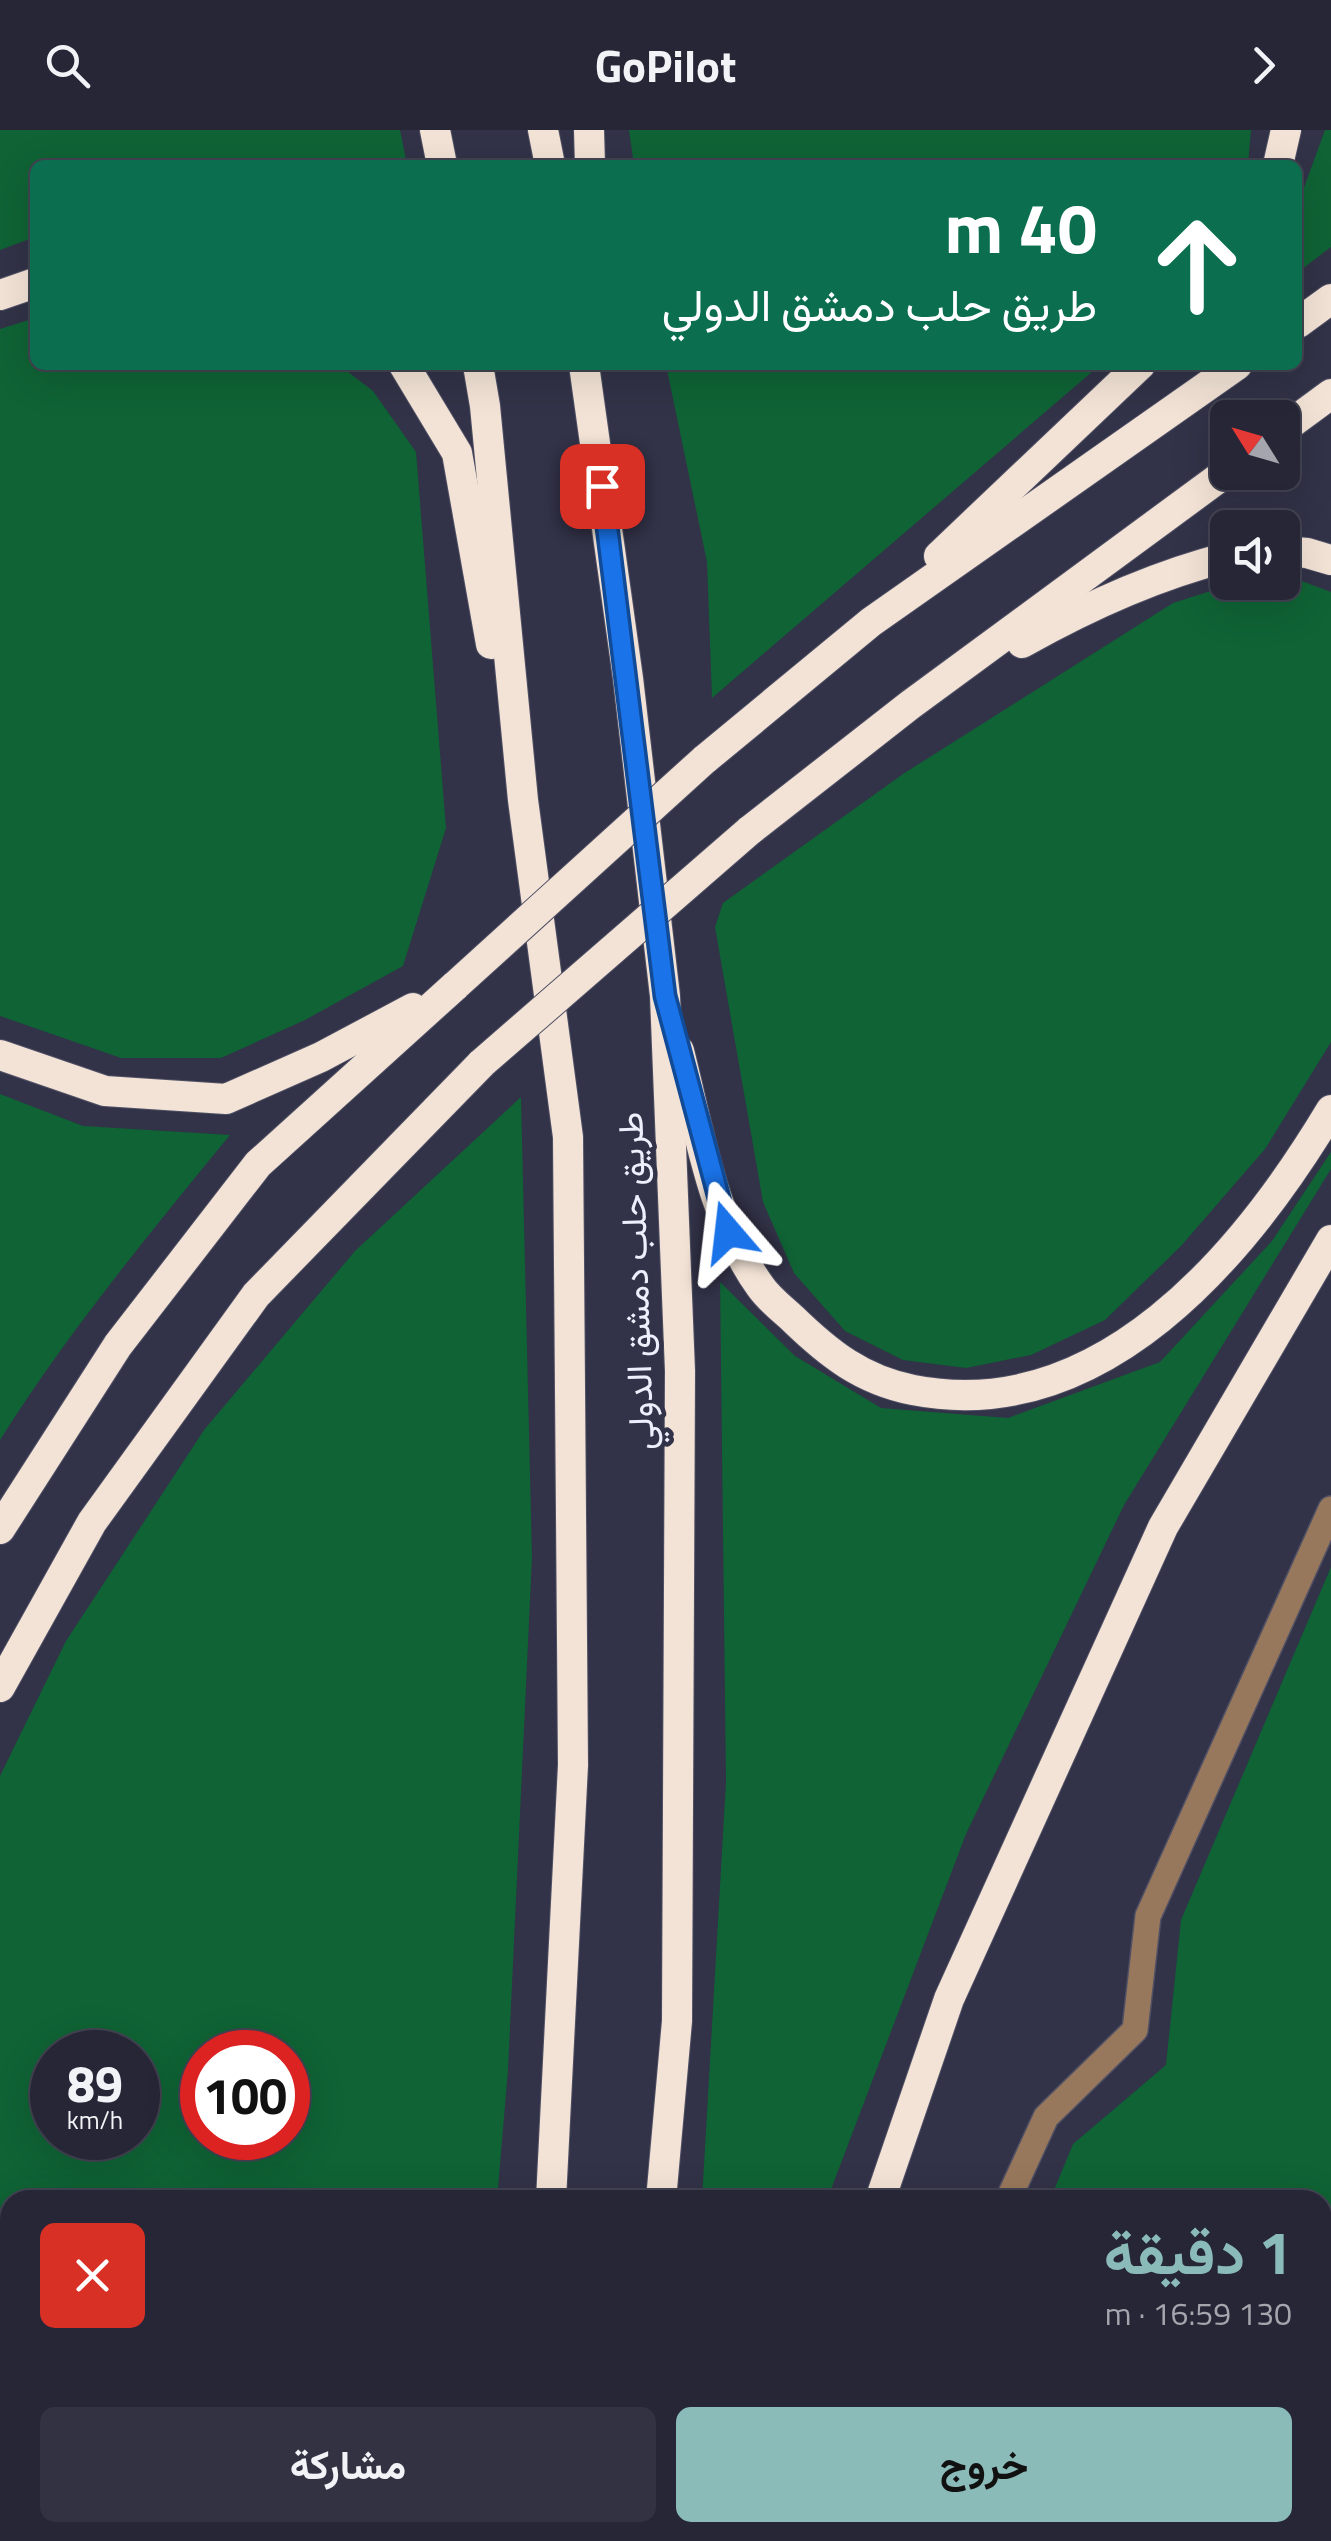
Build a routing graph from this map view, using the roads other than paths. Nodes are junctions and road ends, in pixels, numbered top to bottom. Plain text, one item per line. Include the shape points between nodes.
1 (435, 130) edge
2 (544, 130) edge
3 (589, 130) edge
4 (1286, 130) edge
5 (441, 160) edge
6 (549, 160) edge
7 (590, 160) edge
8 (1279, 160) edge
9 (30, 285) edge
10 (0, 295) edge
11 (1331, 299) edge
12 (1302, 320) edge
13 (407, 370) edge
14 (479, 370) edge
15 (585, 370) edge
16 (595, 370) edge
17 (1135, 370) edge
18 (1230, 370) edge
19 (1331, 394) edge
20 (1300, 417) edge
21 (597, 447) junction
22 (1210, 484) edge
23 (1300, 552) edge
24 (1331, 560) edge
25 (1210, 562) edge
26 (871, 622) junction
27 (910, 705) junction
28 (523, 800) junction
29 (456, 985) junction
30 (665, 996) junction
31 (0, 1055) edge
32 (1331, 1110) edge
33 (1331, 1240) edge
34 (1331, 1508) edge
35 (0, 1529) edge
36 (0, 1687) edge
37 (552, 2190) edge
38 (662, 2190) edge
39 (884, 2190) edge
40 (1013, 2190) edge

1 - 5 highway
2 - 6 highway
3 - 7 highway
4 - 8 highway
9 - 10 highway
11 - 12 highway
13 - 28 highway via 457,453
14 - 28 highway, طريق حلب دمشق الدولي
15 - 21 highway, طريق حلب دمشق الدولي
16 - 21 highway
17 - 26 highway
18 - 26 highway
19 - 20 highway
21 - 30 highway, طريق حلب دمشق الدولي
22 - 27 highway
23 - 24 highway
25 - 27 highway via 1056,624
26 - 29 highway, bridge via 704,760
27 - 36 highway, bridge via 749,832 482,1063 256,1294 92,1522
28 - 37 highway, طريق حلب دمشق الدولي via 568,1137 573,1765
29 - 31 highway via 226,1099 105,1091
29 - 35 highway via 258,1164 118,1345
30 - 32 highway via 728,1232 761,1289 846,1366 884,1384 936,1394 1013,1392 1051,1383 1108,1356 1216,1266 1303,1158
30 - 38 highway, طريق حلب دمشق الدولي via 680,1390 677,2021
33 - 39 highway via 1164,1527 950,2000
34 - 40 street via 1148,1916 1135,2030 1046,2118

